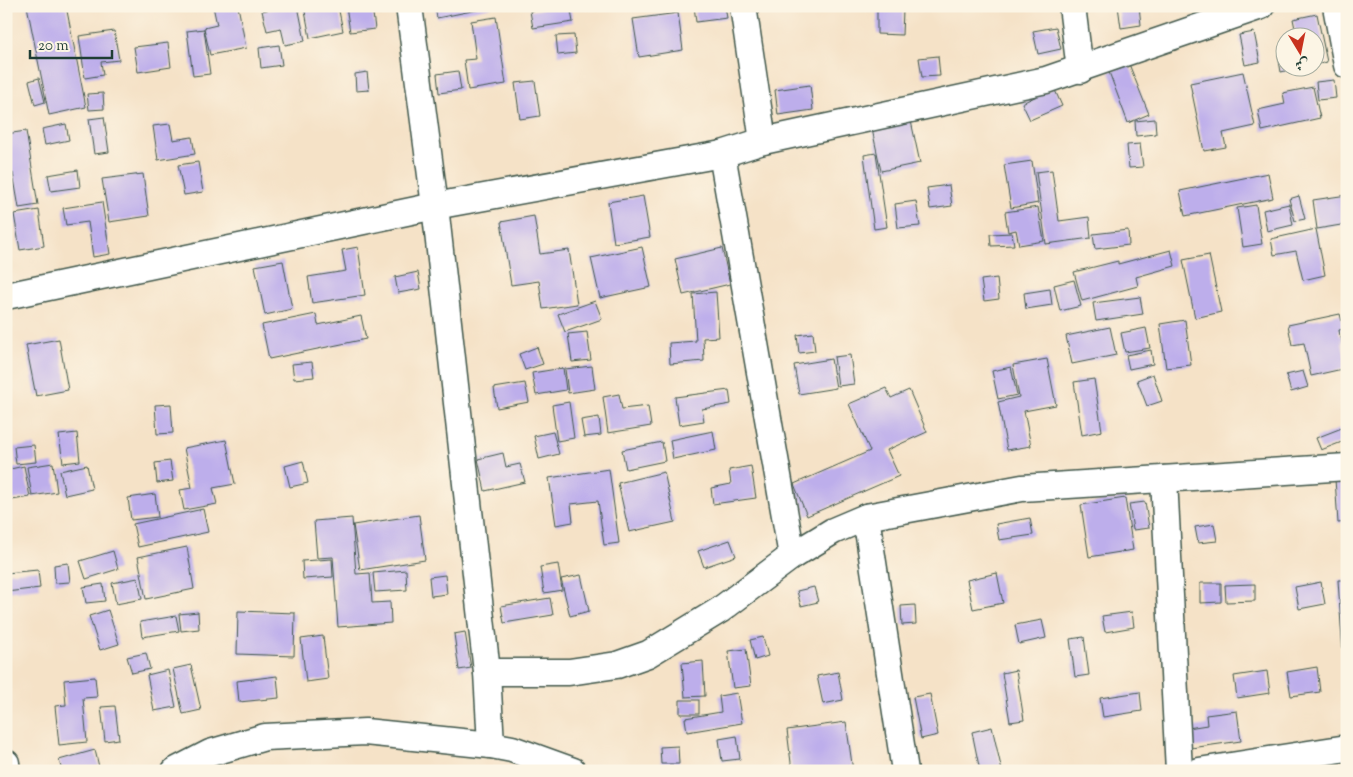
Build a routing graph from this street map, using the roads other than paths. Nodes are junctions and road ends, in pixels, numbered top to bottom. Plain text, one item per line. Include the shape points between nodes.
1 (409, 6) edge
2 (743, 6) edge
3 (1072, 6) edge
4 (1261, 6) edge
5 (1336, 6) edge
6 (1347, 64) edge
7 (1080, 70) junction
8 (763, 141) junction
9 (722, 154) junction
10 (435, 206) junction
11 (6, 296) edge
12 (1347, 467) edge
13 (1164, 479) junction
14 (866, 517) junction
15 (792, 556) junction
16 (487, 672) junction
17 (1347, 748) edge
18 (506, 755) edge
19 (6, 763) edge
20 (7, 771) edge
21 (175, 771) edge
22 (573, 771) edge
23 (905, 771) edge
24 (1178, 771) edge
25 (1199, 771) edge

1 - 10 street
2 - 8 street
3 - 7 street
4 - 7 street
5 - 6 street
7 - 8 street
8 - 9 street
9 - 10 street
9 - 15 street
10 - 11 street
10 - 16 street
12 - 13 street
13 - 14 street via 1022,488
13 - 24 street
14 - 15 street via 833,531
14 - 23 street
15 - 16 street via 720,610 648,654 617,665 569,672
16 - 18 street
17 - 25 street
18 - 21 street via 365,732 265,737 210,753
18 - 22 street
19 - 20 street

